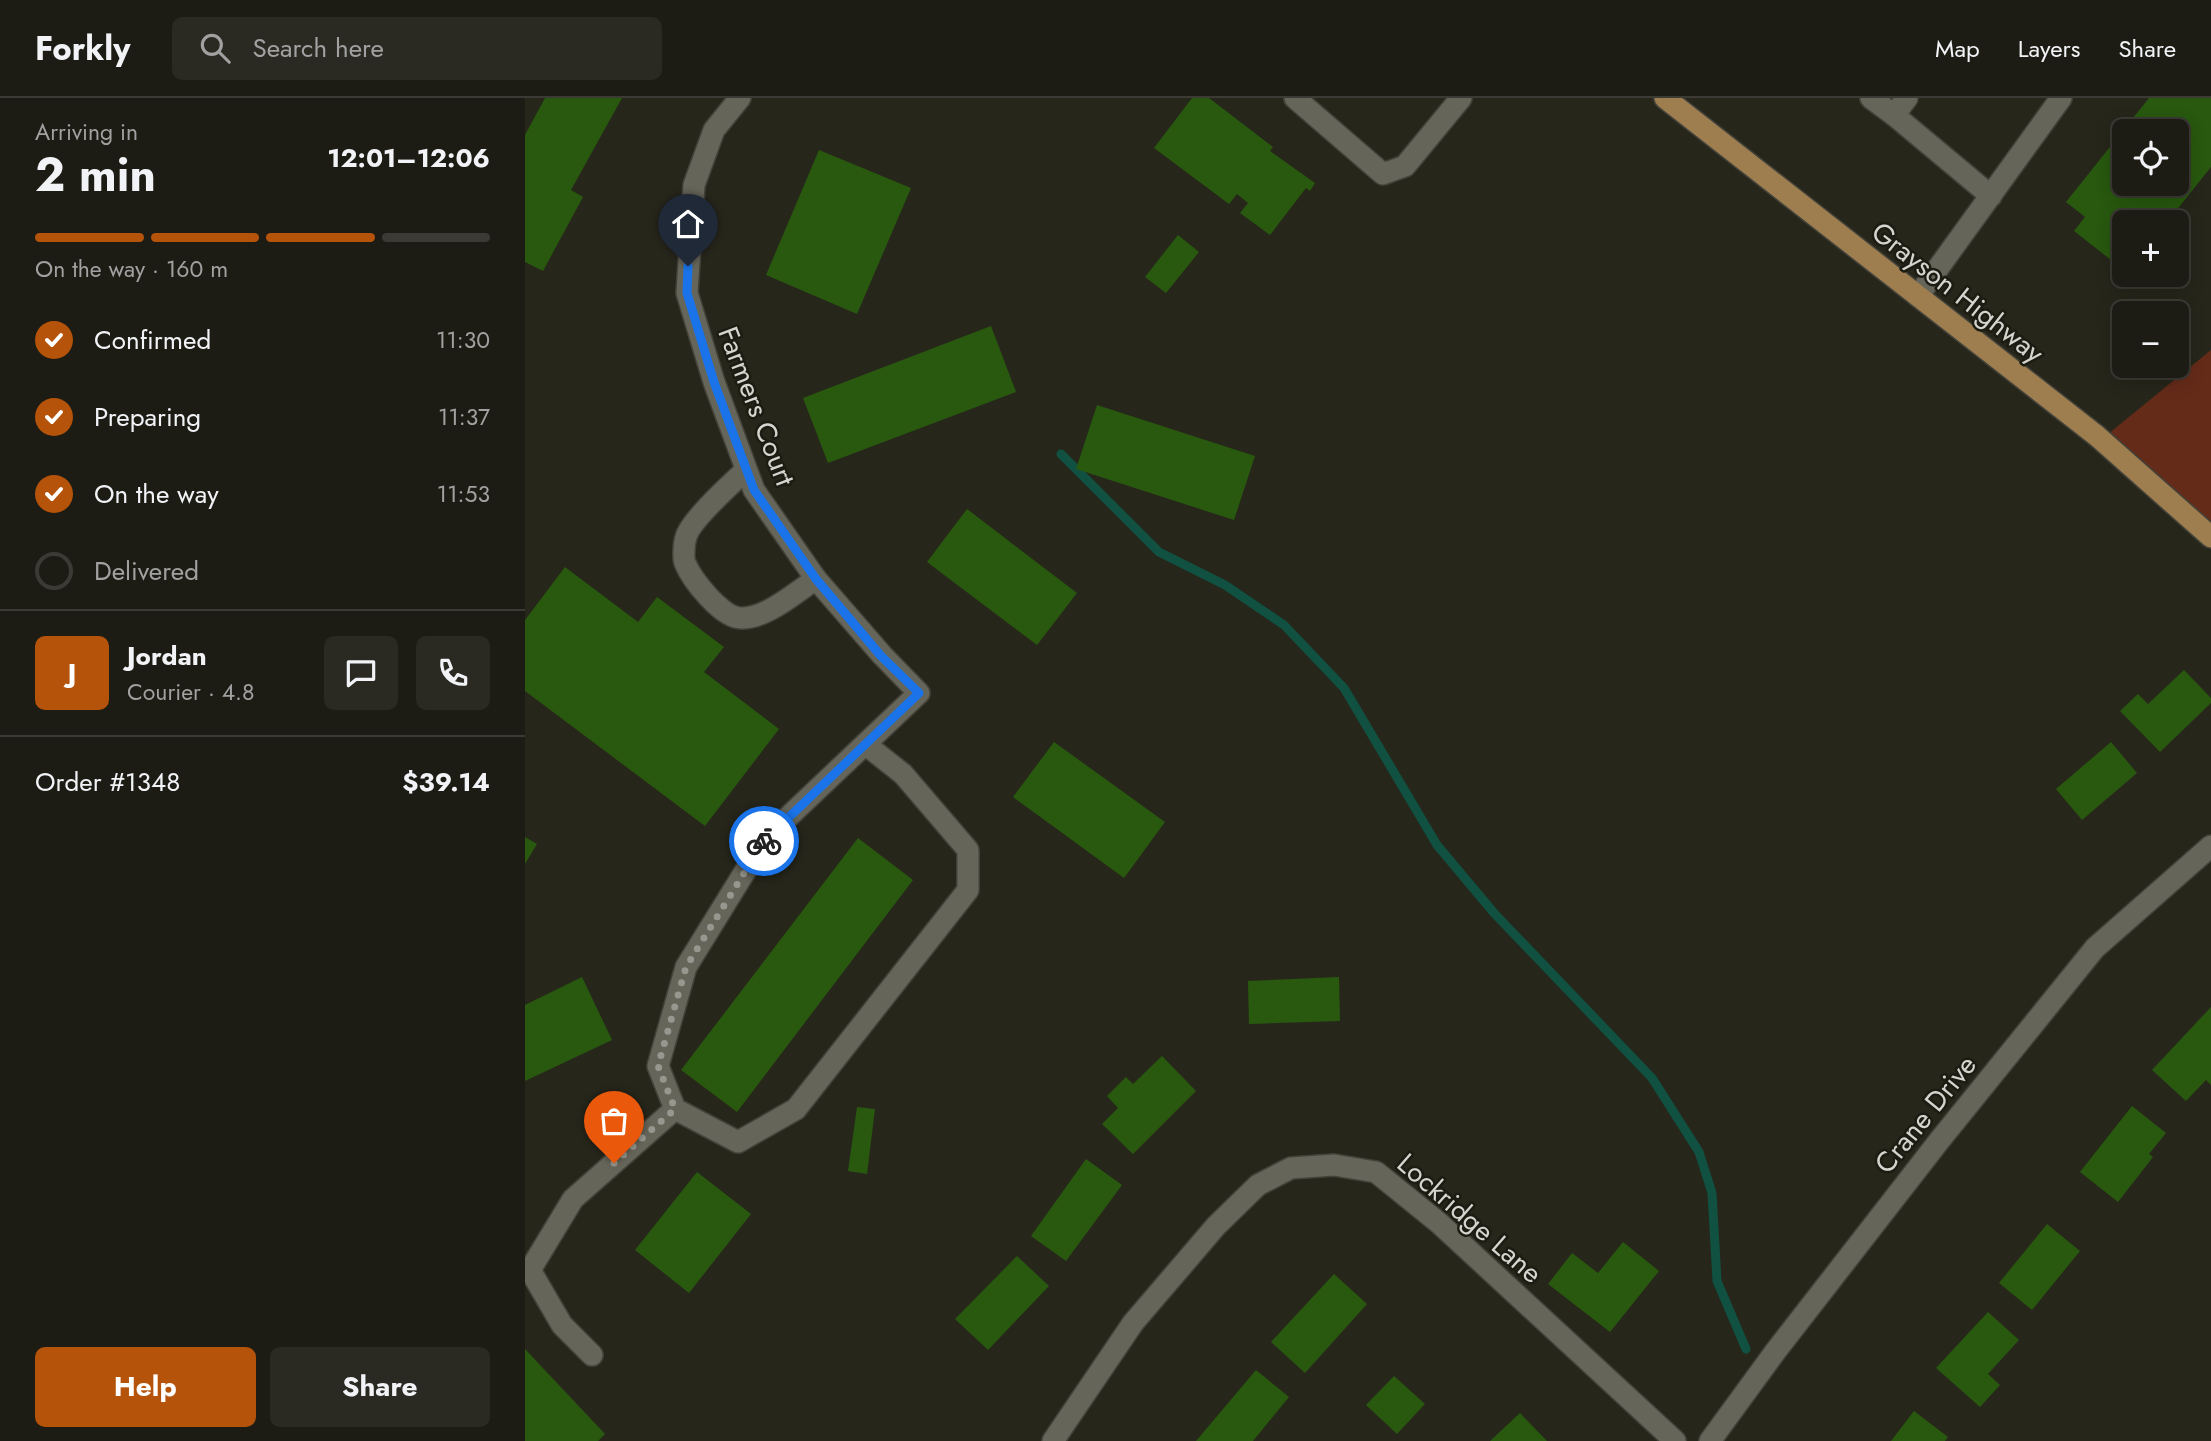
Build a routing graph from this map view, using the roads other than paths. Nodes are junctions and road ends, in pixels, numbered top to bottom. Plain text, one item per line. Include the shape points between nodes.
1 (740, 98) edge
2 (1295, 98) edge
3 (1461, 98) edge
4 (1665, 98) edge
5 (1871, 98) edge
6 (1907, 98) edge
7 (2061, 98) edge
8 (1894, 116) junction
9 (1991, 196) junction
10 (1918, 296) junction
11 (746, 470) junction
12 (2211, 537) edge
13 (816, 579) junction
14 (865, 744) junction
15 (2211, 846) edge
16 (675, 1109) junction
17 (592, 1355) dead end
18 (1053, 1441) edge
19 (1675, 1441) edge
20 (1710, 1441) edge

1 - 11 street, Farmers Court via 714,130 694,185 687,293
2 - 3 street via 1383,174 1405,166
4 - 10 main road, Grayson Highway
5 - 8 street
6 - 8 street
7 - 9 street
8 - 9 street
9 - 10 street
10 - 12 main road, Grayson Highway via 2097,436
11 - 13 street, Farmers Court via 754,490
11 - 13 street via 686,536 684,561 697,583 721,610 740,618 767,612
13 - 14 street, Farmers Court via 919,693
14 - 16 street via 765,839 686,967 658,1066
14 - 16 street via 903,774 968,849 968,890 796,1109 738,1142
15 - 20 street, Crane Drive via 2095,948 1906,1184
16 - 17 street via 573,1199 530,1270 562,1325
18 - 19 street, Lockridge Lane via 1133,1323 1258,1185 1291,1168 1334,1165 1376,1172 1439,1223

